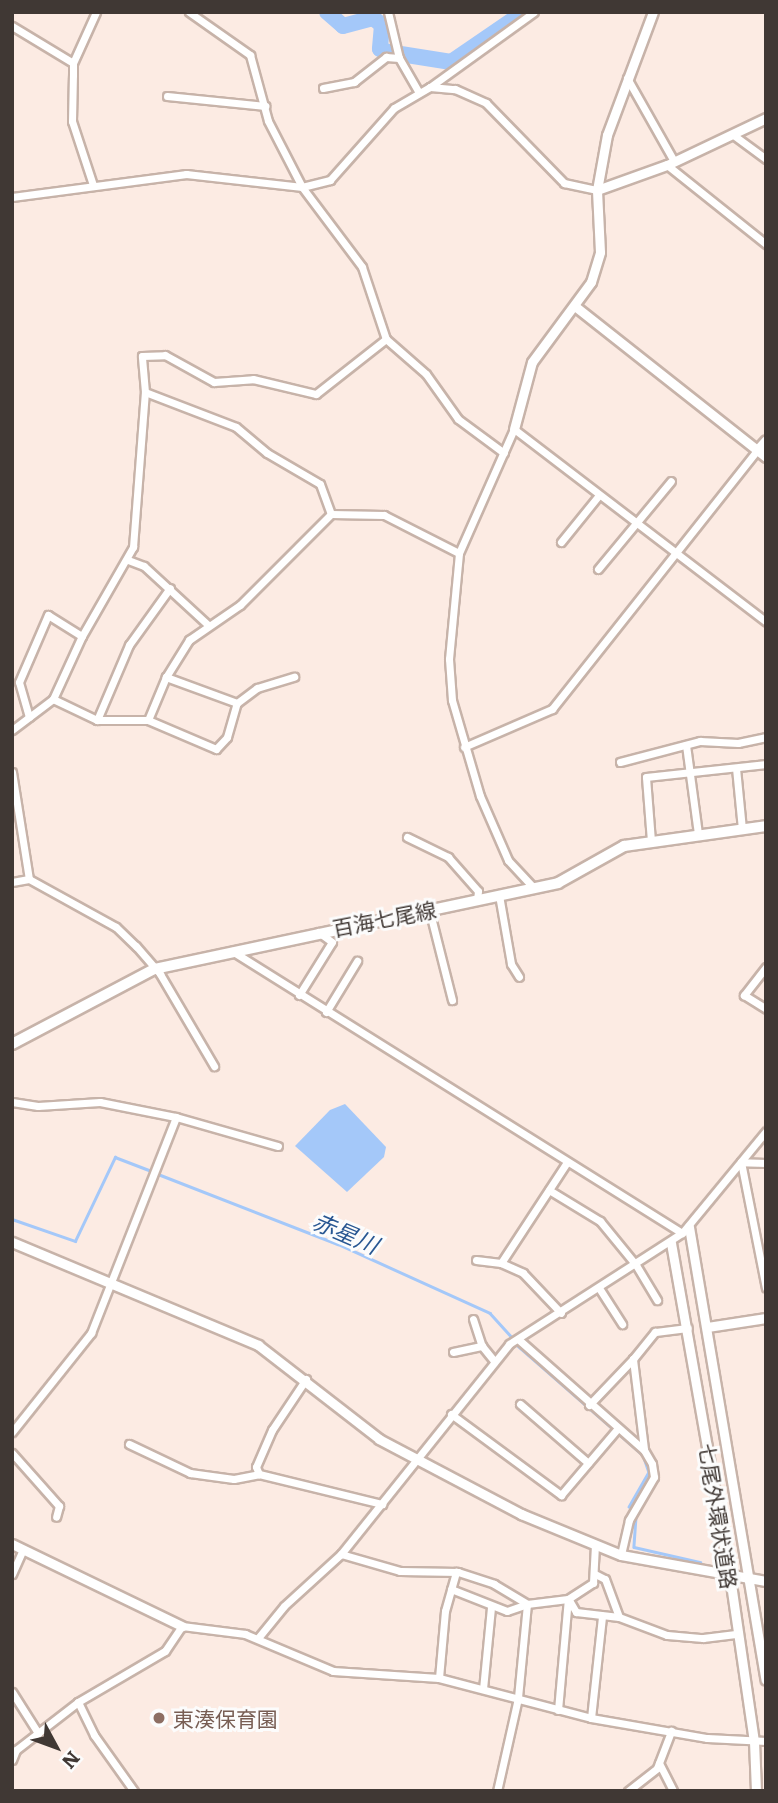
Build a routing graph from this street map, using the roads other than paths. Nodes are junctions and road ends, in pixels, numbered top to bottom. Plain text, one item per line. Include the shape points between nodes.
1 (96, 12) edge
2 (189, 12) edge
3 (388, 12) edge
4 (534, 12) edge
5 (653, 12) edge
6 (12, 26) edge
7 (398, 54) junction
8 (73, 62) junction
9 (627, 78) junction
10 (430, 87) junction
11 (323, 88) dead end
12 (418, 91) junction
13 (167, 96) dead end
14 (265, 106) junction
15 (766, 118) edge
16 (732, 134) junction
17 (766, 159) edge
18 (671, 163) junction
19 (93, 185) junction
20 (302, 187) junction
21 (597, 190) junction
22 (12, 197) edge
23 (766, 244) edge
24 (576, 307) junction
25 (386, 339) junction
26 (145, 392) junction
27 (514, 429) junction
28 (766, 440) edge
29 (757, 450) junction
30 (504, 453) junction
31 (766, 457) edge
32 (671, 481) dead end
33 (599, 495) junction
34 (331, 513) junction
35 (637, 523) junction
36 (561, 542) dead end
37 (677, 552) junction
38 (459, 553) junction
39 (128, 560) junction
40 (598, 569) dead end
41 (170, 588) junction
42 (766, 622) edge
43 (207, 624) junction
44 (82, 636) junction
45 (166, 677) junction
46 (294, 677) dead end
47 (53, 699) junction
48 (237, 703) junction
49 (29, 718) junction
50 (97, 720) junction
51 (148, 720) junction
52 (12, 730) edge
53 (766, 737) edge
54 (686, 745) junction
55 (464, 747) junction
56 (620, 762) dead end
57 (766, 764) edge
58 (736, 768) junction
59 (12, 772) edge
60 (690, 773) junction
61 (766, 826) edge
62 (742, 829) junction
63 (698, 834) junction
64 (407, 836) dead end
65 (651, 841) junction
66 (29, 879) junction
67 (12, 882) edge
68 (532, 887) junction
69 (499, 895) junction
70 (477, 900) junction
71 (429, 909) junction
72 (317, 932) junction
73 (231, 950) junction
74 (357, 961) dead end
75 (766, 967) edge
76 (154, 969) junction
77 (519, 977) dead end
78 (299, 995) junction
79 (452, 1000) dead end
80 (766, 1009) edge
81 (326, 1012) junction
82 (12, 1044) edge
83 (214, 1066) dead end
84 (12, 1102) edge
85 (176, 1116) junction
86 (766, 1131) edge
87 (278, 1146) dead end
88 (741, 1162) junction
89 (566, 1163) junction
90 (766, 1163) edge
91 (549, 1190) junction
92 (685, 1230) junction
93 (12, 1242) edge
94 (671, 1242) junction
95 (476, 1260) dead end
96 (501, 1263) junction
97 (636, 1265) junction
98 (111, 1281) junction
99 (599, 1288) junction
100 (766, 1288) edge
101 (657, 1300) dead end
102 (561, 1313) junction
103 (766, 1318) edge
104 (472, 1319) dead end
105 (622, 1324) dead end
106 (707, 1327) junction
107 (688, 1328) junction
108 (518, 1339) junction
109 (482, 1346) junction
110 (453, 1352) dead end
111 (634, 1359) junction
112 (494, 1361) junction
113 (306, 1379) junction
114 (520, 1404) dead end
115 (589, 1405) junction
116 (451, 1414) junction
117 (618, 1428) junction
118 (12, 1432) edge
119 (129, 1444) dead end
120 (644, 1450) junction
121 (12, 1453) edge
122 (416, 1461) junction
123 (588, 1463) junction
124 (259, 1474) junction
125 (382, 1504) junction
126 (56, 1517) dead end
127 (12, 1544) edge
128 (595, 1546) junction
129 (23, 1549) junction
130 (341, 1554) junction
131 (621, 1555) junction
132 (456, 1572) junction
133 (12, 1574) edge
134 (595, 1574) junction
135 (730, 1577) junction
136 (751, 1580) junction
137 (766, 1581) edge
138 (452, 1589) junction
139 (568, 1599) junction
140 (527, 1604) junction
141 (491, 1607) junction
142 (602, 1616) junction
143 (619, 1617) junction
144 (182, 1626) junction
145 (738, 1634) junction
146 (258, 1638) junction
147 (439, 1678) junction
148 (766, 1680) edge
149 (483, 1689) junction
150 (12, 1692) edge
151 (518, 1698) junction
152 (78, 1702) junction
153 (558, 1710) junction
154 (591, 1718) junction
155 (671, 1731) junction
156 (38, 1733) junction
157 (754, 1741) junction
158 (766, 1741) edge
159 (12, 1760) edge
160 (659, 1763) junction
161 (134, 1791) edge
162 (497, 1791) edge
163 (628, 1791) edge
164 (673, 1791) edge
165 (756, 1791) edge

1 - 8 street
2 - 14 street via 250,55
3 - 7 street
4 - 10 street
5 - 9 street
6 - 8 street
7 - 11 street via 386,57 354,82
7 - 12 street
8 - 19 street via 72,121
9 - 18 street
9 - 21 street via 607,135
10 - 12 street
10 - 21 street via 455,89 486,103 564,183
12 - 20 street via 394,108 330,180
13 - 14 street
14 - 20 street via 268,121
15 - 16 street
16 - 17 street
16 - 18 street
18 - 21 street
18 - 23 street
19 - 20 street via 186,174
19 - 22 street
20 - 25 street via 362,267
21 - 24 street via 600,252 591,282
24 - 27 street via 532,362
24 - 29 street
25 - 26 street via 316,394 253,379 214,383 165,355 142,356
25 - 30 street via 426,374 458,419
26 - 34 street via 236,427 267,453 320,484
26 - 39 street via 133,547
27 - 30 street
27 - 33 street
28 - 29 street
29 - 31 street
29 - 37 street
30 - 38 street
32 - 35 street
33 - 35 street
33 - 36 street
34 - 38 street via 384,515
34 - 43 street via 240,605
35 - 37 street
35 - 40 street
37 - 42 street
37 - 55 street via 552,709
38 - 55 street via 449,659 452,700
39 - 41 street via 144,566
39 - 44 street
41 - 43 street
41 - 50 street via 129,645
43 - 45 street via 189,640
44 - 47 street
44 - 49 street via 48,615 19,682
45 - 48 street
45 - 51 street
46 - 48 street via 257,688
47 - 49 street
47 - 50 street
48 - 51 street via 227,737 216,749
49 - 52 street
50 - 51 street
53 - 54 street
54 - 56 street
54 - 60 street
55 - 68 street via 502,849
57 - 58 street
58 - 60 street
58 - 62 street
59 - 66 street
60 - 63 street
60 - 65 street via 646,777
61 - 62 main road, 百海七尾線
62 - 63 main road, 百海七尾線
63 - 65 main road, 百海七尾線
64 - 70 street via 448,857 478,891
65 - 68 main road, 百海七尾線 via 624,846 558,883
66 - 67 street
66 - 76 street via 116,927
68 - 69 main road, 百海七尾線
69 - 70 main road, 百海七尾線
69 - 77 street via 511,964
70 - 71 main road, 百海七尾線
71 - 72 main road, 百海七尾線
71 - 79 street
72 - 73 main road, 百海七尾線
72 - 78 street via 332,942
73 - 76 main road, 百海七尾線
73 - 78 street
74 - 81 street
75 - 80 street via 744,995
76 - 82 main road, 百海七尾線
76 - 83 street
78 - 81 street
81 - 89 street
84 - 85 street via 38,1106 100,1102
85 - 87 street
85 - 98 street
86 - 88 street
88 - 90 street
88 - 92 street
88 - 100 street
89 - 91 street
89 - 92 street
91 - 96 street
91 - 97 street via 600,1221
92 - 94 street
92 - 106 street, 七尾外環状道路
93 - 98 street
94 - 97 street
94 - 107 street, 七尾外環状道路
95 - 96 street
96 - 102 street via 523,1273
97 - 99 street
97 - 101 street
98 - 113 street via 258,1345
98 - 118 street via 91,1333
99 - 102 street
99 - 105 street
102 - 108 street
103 - 106 street
104 - 109 street
106 - 136 street, 七尾外環状道路
107 - 111 street via 656,1332
107 - 135 street, 七尾外環状道路
108 - 112 street
108 - 115 street
109 - 110 street
109 - 112 street
111 - 115 street
111 - 120 street
112 - 116 street
113 - 122 street via 350,1418
113 - 124 street via 272,1430 256,1467
114 - 123 street
115 - 117 street
116 - 122 street
116 - 123 street via 561,1495
117 - 120 street
117 - 123 street
119 - 124 street via 190,1473 234,1479
120 - 131 street via 654,1477 629,1520
121 - 126 street via 59,1506
122 - 125 street
122 - 128 street
124 - 125 street
125 - 130 street
127 - 129 street
128 - 131 street
128 - 134 street
129 - 133 street
129 - 144 street
130 - 132 street via 400,1571
130 - 146 street via 284,1606
131 - 135 street
132 - 138 street
132 - 140 street via 494,1584
134 - 139 street via 593,1583
134 - 143 street via 605,1579
135 - 136 street
135 - 145 street, 七尾外環状道路
136 - 137 street
136 - 148 street, 七尾外環状道路
138 - 141 street
138 - 147 street
139 - 140 street
139 - 142 street via 576,1612
139 - 153 street
140 - 141 street via 507,1611
140 - 151 street
141 - 149 street
142 - 143 street
142 - 154 street
143 - 145 street via 667,1635 703,1638
144 - 146 street
144 - 152 street via 165,1651
145 - 157 street, 七尾外環状道路
146 - 147 street via 333,1671
147 - 149 street
149 - 151 street
150 - 156 street
151 - 153 street
151 - 162 street
152 - 156 street
152 - 161 street via 94,1735
153 - 154 street
154 - 155 street
155 - 157 street
155 - 160 street
156 - 159 street via 16,1750
157 - 158 street
157 - 165 street, 七尾外環状道路
160 - 163 street
160 - 164 street

